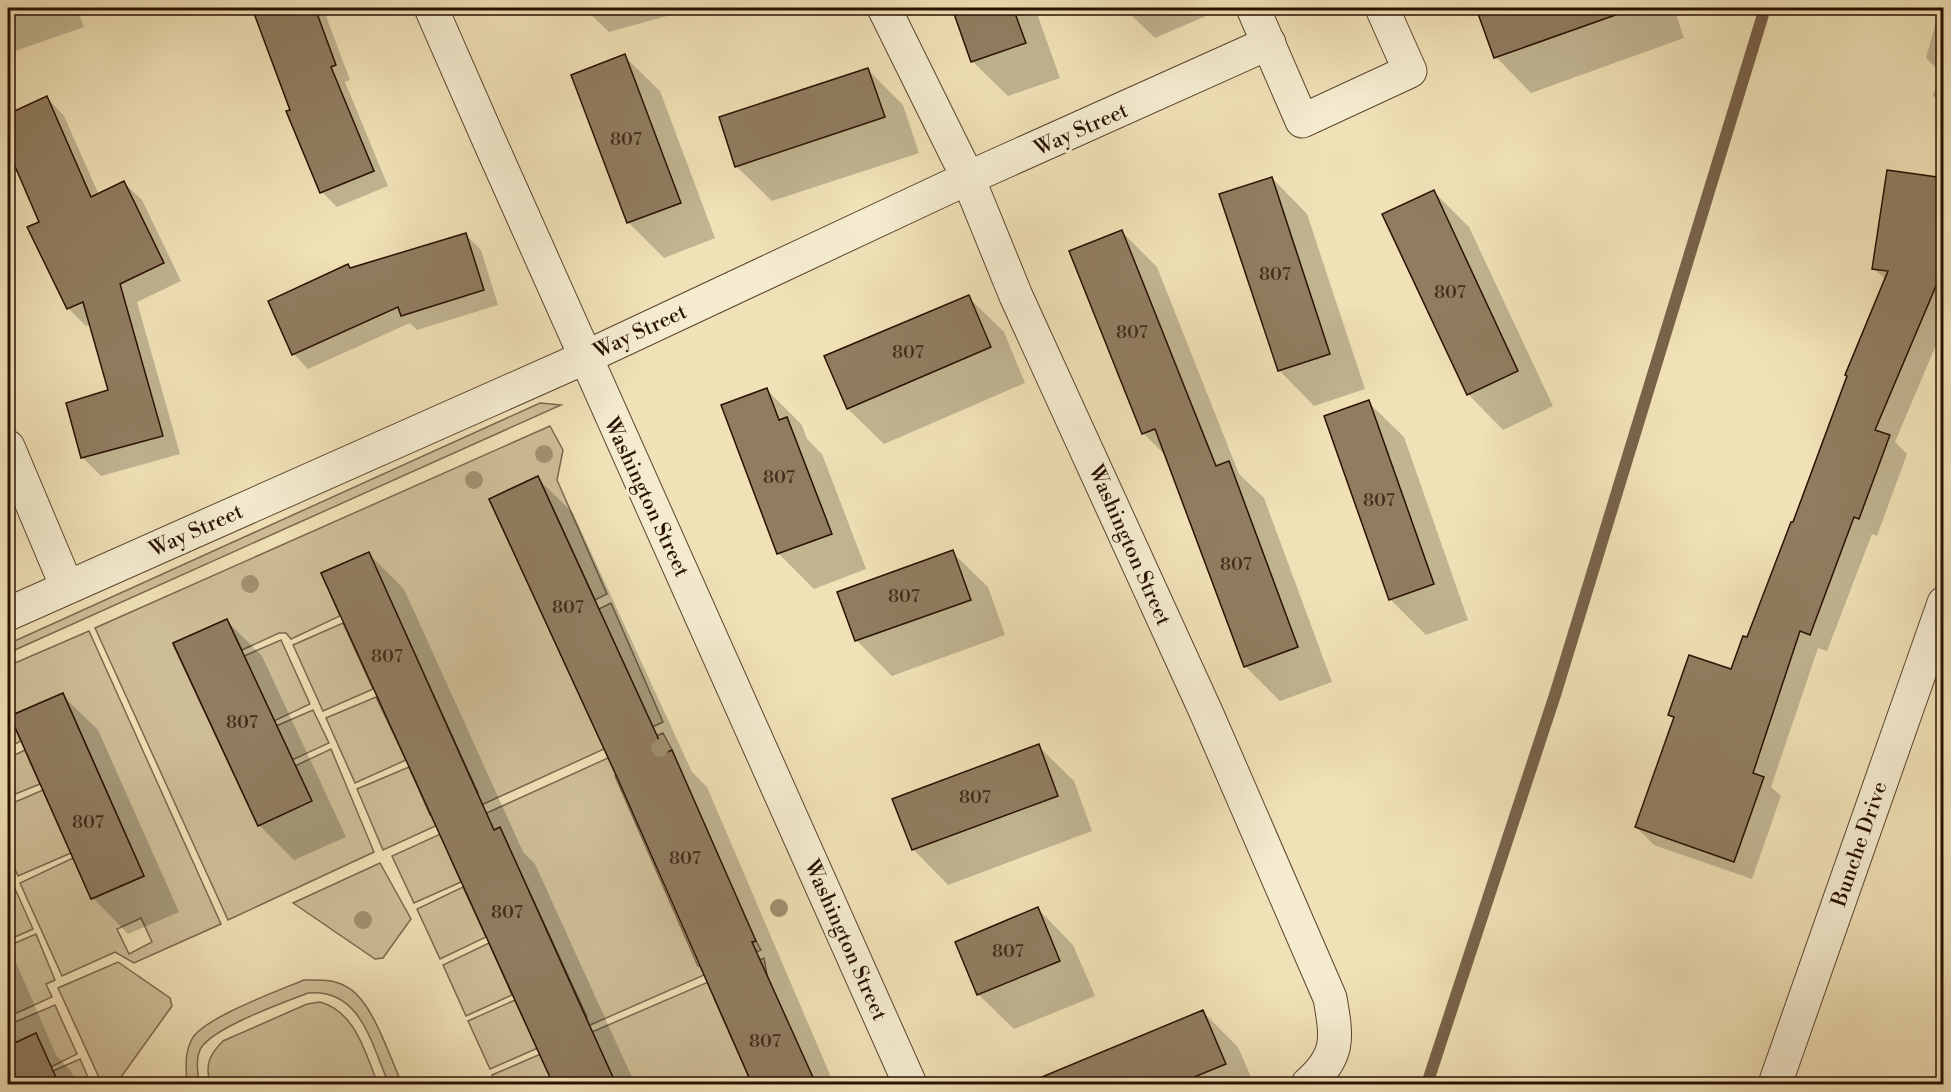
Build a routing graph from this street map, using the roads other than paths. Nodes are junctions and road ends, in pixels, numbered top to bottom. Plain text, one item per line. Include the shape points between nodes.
1 (431, 8) edge
2 (884, 8) edge
3 (1253, 8) edge
4 (1382, 8) edge
5 (1269, 43) junction
6 (968, 178) junction
7 (584, 358) junction
8 (8, 447) edge
9 (67, 587) junction
10 (1944, 603) edge
11 (8, 614) edge
12 (910, 1084) edge
13 (1308, 1084) edge
14 (1775, 1084) edge

1 - 7 street, Washington Street
2 - 6 street, Washington Street
3 - 5 street
4 - 5 street via 1410,70 1302,121
5 - 6 street, Way Street
6 - 7 street, Way Street
6 - 13 street, Washington Street via 1016,296 1206,712 1330,998 1335,1029 1333,1054 1325,1070
7 - 9 street, Way Street
7 - 12 street, Washington Street
8 - 9 street
9 - 11 street, Way Street
10 - 14 street, Bunche Drive

